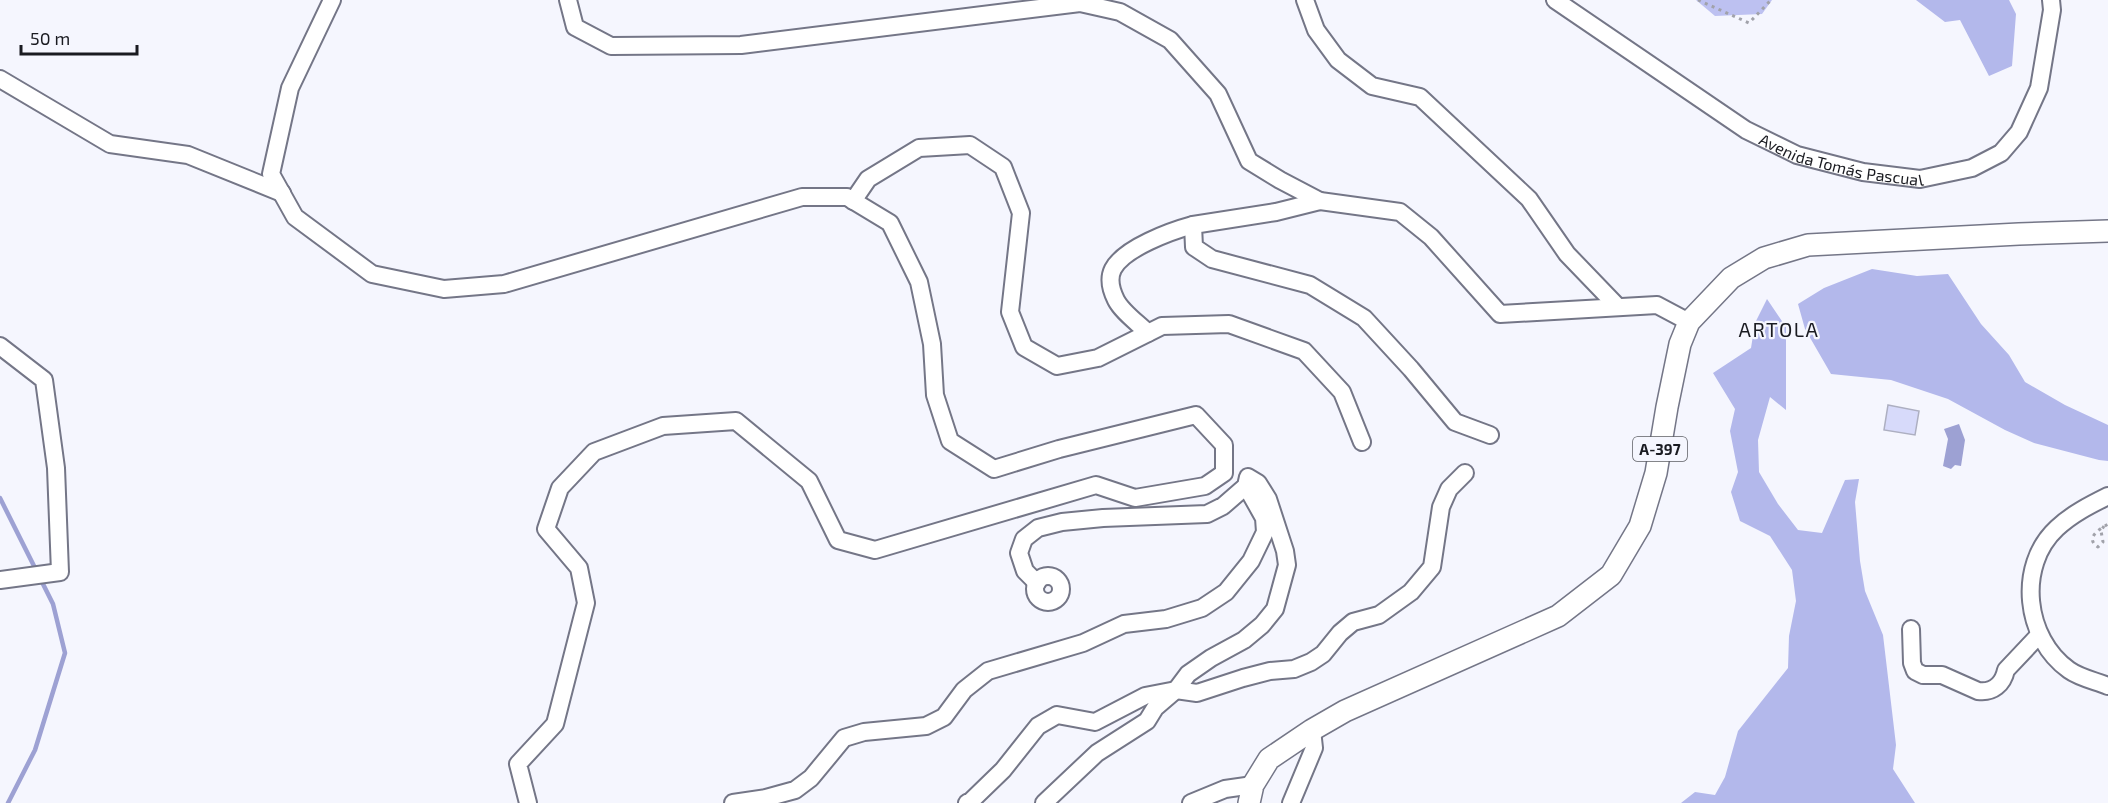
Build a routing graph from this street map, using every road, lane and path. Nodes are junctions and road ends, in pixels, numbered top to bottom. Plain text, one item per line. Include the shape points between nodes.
1 (332, 0) edge
2 (568, 0) edge
3 (1305, 0) edge
4 (1555, 0) edge
5 (1698, 0) edge
6 (1771, 0) edge
7 (2051, 0) edge
8 (0, 79) edge
9 (282, 193) junction
10 (853, 201) junction
11 (1320, 201) junction
12 (1193, 225) junction
13 (2108, 231) edge
14 (1617, 307) junction
15 (1689, 322) junction
16 (1148, 333) junction
17 (0, 346) edge
18 (1490, 435) dead end
19 (1362, 442) dead end
20 (1465, 473) dead end
21 (1246, 486) junction
22 (2108, 496) edge
23 (2108, 524) edge
24 (2104, 526) junction
25 (0, 580) edge
26 (1037, 583) dead end
27 (1911, 629) dead end
28 (2039, 635) junction
29 (2108, 686) edge
30 (1176, 690) junction
31 (1312, 730) junction
32 (1251, 794) edge
33 (1211, 798) edge
34 (528, 803) edge
35 (733, 803) edge
36 (967, 803) edge
37 (1044, 803) edge
38 (1191, 803) edge
39 (1291, 803) edge

1 - 9 street via 290,88 271,174
2 - 11 street via 575,27 611,46 741,45 1080,3 1120,12 1170,40 1218,94 1249,161
3 - 14 street via 1316,30 1338,60 1372,86 1420,97 1529,199 1567,254
4 - 7 street, Avenida Tomás Pascual via 1746,130 1797,155 1863,172 1920,179 1972,168 2001,153 2019,132 2039,88
5 - 6 path via 1749,23
8 - 9 street via 110,144 188,155
9 - 10 street via 295,218 372,274 444,289 504,284 802,197 847,197
10 - 16 street via 868,179 919,148 970,145 1003,167 1021,213 1010,312 1024,347 1058,366 1098,358
10 - 34 street via 890,223 919,282 932,344 935,395 950,441 994,469 1196,415 1224,444 1224,473 1205,486 1135,498 1096,485 876,550 838,540 809,481 736,421 663,426 594,452 560,488 546,529 579,568 586,603 555,724 518,764
11 - 12 street
11 - 14 street via 1400,212 1431,237 1500,314
12 - 16 street via 1168,231 1147,242 1113,268 1109,282 1116,302
12 - 18 street via 1194,247 1212,258 1310,285 1364,318 1455,422
13 - 15 main road, A-397 via 1808,245 1764,258 1731,278
14 - 15 street via 1657,305
15 - 31 main road, A-397 via 1680,344 1656,473 1640,526 1611,575 1558,616 1345,711
16 - 19 street via 1162,326 1229,324 1304,351 1342,392
17 - 25 street via 44,380 56,468 60,572
20 - 30 street via 1449,489 1441,507 1431,567 1411,592 1389,609 1353,622 1323,654 1294,669 1270,671 1197,693
21 - 26 street via 1207,514 1103,518 1038,528 1024,539 1020,554 1024,572
21 - 30 street via 1248,477 1258,483 1268,499 1285,551 1287,565 1275,609 1244,639 1188,674
21 - 35 street via 1264,518 1265,532 1251,561 1226,592 1202,608 1166,619 1124,624 1083,643 988,671 964,690 944,717 926,726 864,732 844,738 811,778 795,790
22 - 28 street via 2056,529 2039,551 2030,605
23 - 24 path
24 - 24 path via 2093,535 2098,547 2103,542
27 - 28 street via 1915,671 1942,675 1984,692 1997,687 2006,670
28 - 29 street via 2071,671
30 - 36 street via 1145,696 1095,722 1057,715 1038,726 1003,770
30 - 37 street via 1155,708 1147,721 1097,753
31 - 32 main road, A-397 via 1269,759
31 - 39 street via 1314,748
32 - 33 street via 1225,789
33 - 38 street

